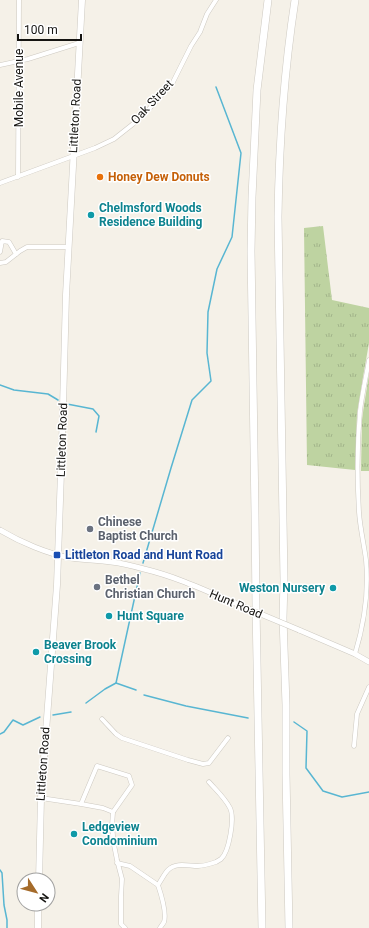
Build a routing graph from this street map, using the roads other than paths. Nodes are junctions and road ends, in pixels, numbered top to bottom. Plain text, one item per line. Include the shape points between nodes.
1 (19, 0) edge
2 (82, 0) edge
3 (216, 0) edge
4 (268, 0) edge
5 (295, 0) edge
6 (79, 43) junction
7 (19, 62) junction
8 (0, 65) edge
9 (73, 157) junction
10 (18, 177) junction
11 (0, 183) edge
12 (69, 247) junction
13 (0, 252) edge
14 (16, 254) junction
15 (0, 263) edge
16 (369, 360) edge
17 (0, 530) edge
18 (58, 555) junction
19 (355, 654) junction
20 (369, 662) edge
21 (369, 687) edge
22 (102, 719) dead end
23 (228, 738) dead end
24 (354, 746) dead end
25 (209, 782) dead end
26 (40, 798) junction
27 (81, 804) junction
28 (113, 812) junction
29 (117, 863) junction
30 (39, 872) edge
31 (158, 885) junction
32 (38, 912) edge
33 (38, 928) edge
34 (125, 928) edge
35 (160, 928) edge
36 (262, 928) edge
37 (289, 928) edge

1 - 7 street, Mobile Avenue
2 - 6 main road, Littleton Road
3 - 9 street, Oak Street via 173,82 163,94 114,139
4 - 36 highway via 257,90 251,251
5 - 37 highway via 282,121 278,217
6 - 7 street
6 - 9 main road, Littleton Road
7 - 8 street
7 - 10 street, Mobile Avenue
9 - 10 street, Oak Street
9 - 12 main road, Littleton Road
10 - 11 street, Oak Street
12 - 14 street via 27,247
12 - 18 main road, Littleton Road
13 - 14 street via 2,241 9,242
14 - 15 street via 6,262
16 - 19 street via 360,413 358,465 359,513 368,586 365,613
17 - 18 street, Hunt Road
18 - 19 street, Hunt Road, bridge via 145,569 197,587
18 - 26 main road, Littleton Road
19 - 20 street, Hunt Road
21 - 24 street via 357,714
22 - 23 street via 122,738 203,764 209,763
25 - 31 street via 231,810 226,852 221,859 209,865 175,866 168,870
26 - 27 street
26 - 30 main road, Littleton Road
27 - 28 street
27 - 28 street via 97,766 129,776 132,785
28 - 29 street via 112,826
29 - 31 street via 130,866
29 - 34 street via 122,879 121,924
31 - 35 street via 164,911 164,922
32 - 33 main road

